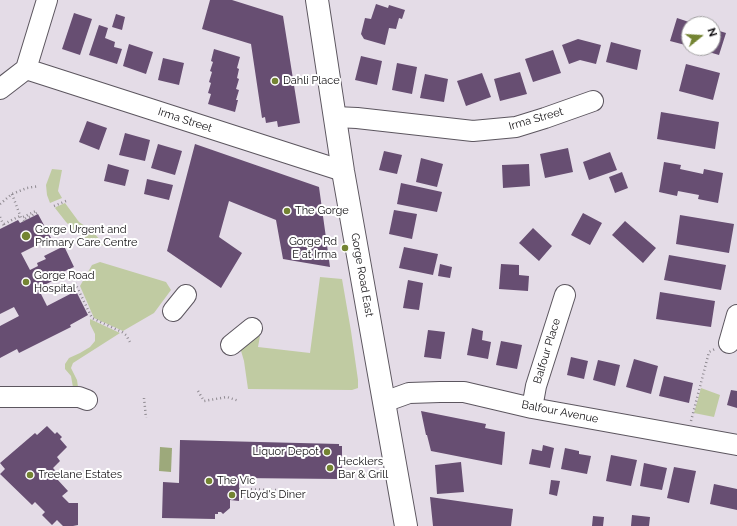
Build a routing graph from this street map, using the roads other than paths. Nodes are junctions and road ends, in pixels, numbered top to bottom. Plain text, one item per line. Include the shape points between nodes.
1 (47, 0) edge
2 (317, 0) edge
3 (26, 69) junction
4 (0, 89) edge
5 (593, 101) dead end
6 (335, 117) junction
7 (343, 171) junction
8 (186, 295) dead end
9 (564, 295) dead end
10 (173, 311) dead end
11 (737, 315) edge
12 (252, 328) dead end
13 (729, 343) road end
14 (231, 345) dead end
15 (0, 397) edge
16 (87, 400) dead end
17 (384, 402) junction
18 (532, 408) junction
19 (737, 445) edge
20 (406, 526) edge

1 - 3 street
2 - 6 main road, Gorge Road East
3 - 4 street
3 - 7 street, Irma Street
5 - 6 street, Irma Street via 516,127 472,131
6 - 7 main road, Gorge Road East
7 - 17 main road, Gorge Road East
8 - 10 street
9 - 18 street, Balfour Place via 536,386
11 - 13 street
12 - 14 street
15 - 16 street via 78,397
17 - 18 street, Balfour Avenue via 409,393 464,392
17 - 20 main road, Gorge Road East
18 - 19 street, Balfour Avenue

